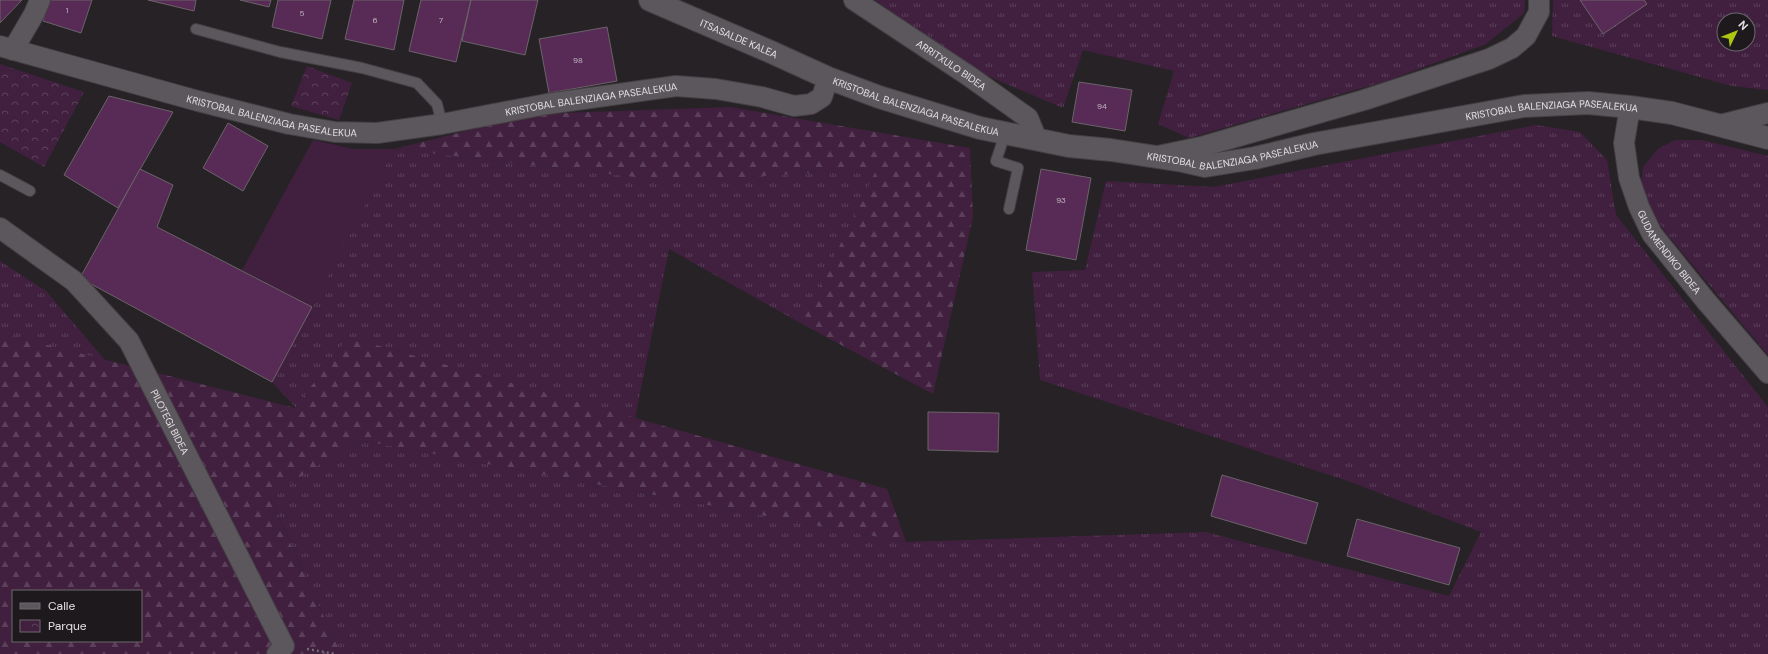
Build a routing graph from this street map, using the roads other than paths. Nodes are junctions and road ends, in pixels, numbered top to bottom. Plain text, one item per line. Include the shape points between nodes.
1 (40, 0) edge
2 (650, 0) edge
3 (854, 0) edge
4 (1543, 4) edge
5 (196, 29) dead end
6 (6, 48) edge
7 (828, 78) junction
8 (1630, 107) junction
9 (1768, 113) edge
10 (442, 124) junction
11 (1720, 125) junction
12 (1005, 134) junction
13 (1768, 138) edge
14 (1037, 140) junction
15 (1156, 157) junction
16 (0, 175) edge
17 (30, 191) dead end
18 (1009, 209) dead end
19 (0, 228) edge
20 (1768, 373) edge
21 (281, 650) edge

1 - 6 street via 34,14
2 - 7 street, ITSASALDE KALEA
3 - 14 street, ARRITXULO BIDEA via 1028,118
4 - 15 street via 1526,36 1512,48 1489,59 1364,100 1201,147
5 - 10 lane via 280,52 362,68 417,83 437,104
6 - 10 street, KRISTOBAL BALENZIAGA PASEALEKUA via 288,124 336,132 377,133
7 - 10 street, KRISTOBAL BALENZIAGA PASEALEKUA via 822,97 811,104 794,106 716,89 676,86 547,104
7 - 12 street, KRISTOBAL BALENZIAGA PASEALEKUA via 879,97
8 - 11 street, KRISTOBAL BALENZIAGA PASEALEKUA via 1672,113
8 - 15 street, KRISTOBAL BALENZIAGA PASEALEKUA via 1588,103 1524,106 1205,166
8 - 20 street, GUDAMENDIKO BIDEA via 1624,143 1629,178 1652,234
9 - 11 street
11 - 13 street, KRISTOBAL BALENZIAGA PASEALEKUA
12 - 14 street, KRISTOBAL BALENZIAGA PASEALEKUA
12 - 18 lane via 996,161 1018,168
14 - 15 street, KRISTOBAL BALENZIAGA PASEALEKUA
16 - 17 lane
19 - 21 street, PILOTEGI BIDEA via 74,281 129,341

